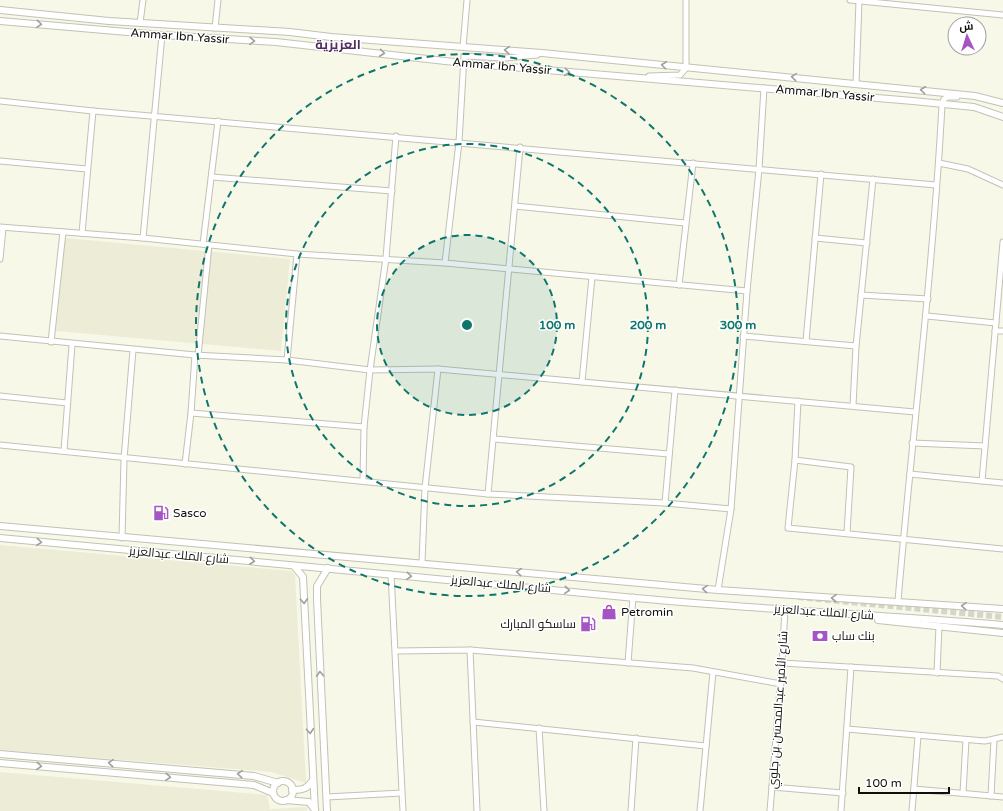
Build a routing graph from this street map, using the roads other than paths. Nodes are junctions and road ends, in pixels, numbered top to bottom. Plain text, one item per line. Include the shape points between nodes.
1 (143, 0) edge
2 (218, 0) edge
3 (467, 0) edge
4 (686, 0) edge
5 (850, 0) edge
6 (859, 1) edge
7 (0, 10) edge
8 (1003, 15) edge
9 (0, 21) edge
10 (140, 23) junction
11 (215, 28) junction
12 (162, 35) junction
13 (463, 46) junction
14 (549, 53) junction
15 (462, 63) junction
16 (686, 68) junction
17 (632, 77) junction
18 (856, 84) junction
19 (764, 88) junction
20 (981, 97) junction
21 (0, 101) edge
22 (1003, 103) edge
23 (942, 105) junction
24 (93, 111) junction
25 (153, 116) junction
26 (1003, 117) edge
27 (218, 121) junction
28 (396, 136) junction
29 (459, 142) junction
30 (520, 148) junction
31 (0, 161) edge
32 (693, 163) junction
33 (939, 163) junction
34 (87, 169) junction
35 (759, 169) junction
36 (821, 174) junction
37 (212, 178) junction
38 (873, 179) junction
39 (936, 185) junction
40 (1003, 185) edge
41 (392, 192) junction
42 (515, 206) junction
43 (685, 223) junction
44 (1, 228) edge
45 (63, 232) junction
46 (82, 233) junction
47 (142, 238) junction
48 (815, 238) junction
49 (1003, 242) edge
50 (867, 243) junction
51 (206, 244) junction
52 (297, 254) junction
53 (386, 258) junction
54 (0, 259) edge
55 (445, 263) junction
56 (510, 268) junction
57 (592, 277) junction
58 (679, 285) junction
59 (747, 291) junction
60 (861, 295) junction
61 (928, 299) junction
62 (927, 316) junction
63 (996, 323) junction
64 (995, 331) junction
65 (1003, 332) edge
66 (0, 336) edge
67 (743, 336) junction
68 (806, 341) junction
69 (51, 342) junction
70 (72, 344) junction
71 (856, 346) junction
72 (133, 350) junction
73 (196, 356) junction
74 (286, 360) junction
75 (438, 369) junction
76 (370, 370) junction
77 (500, 375) junction
78 (582, 382) junction
79 (675, 390) junction
80 (0, 396) edge
81 (738, 396) junction
82 (798, 401) junction
83 (68, 403) junction
84 (853, 406) junction
85 (915, 412) junction
86 (191, 413) junction
87 (364, 427) junction
88 (494, 439) junction
89 (912, 443) junction
90 (0, 445) edge
91 (985, 446) junction
92 (64, 451) junction
93 (669, 454) junction
94 (124, 459) junction
95 (795, 460) junction
96 (185, 464) junction
97 (910, 474) junction
98 (363, 480) junction
99 (982, 481) junction
100 (1003, 483) edge
101 (425, 488) junction
102 (488, 494) junction
103 (665, 503) junction
104 (731, 509) junction
105 (0, 526) edge
106 (847, 533) junction
107 (0, 538) edge
108 (122, 538) junction
109 (903, 540) junction
110 (1003, 549) edge
111 (422, 564) junction
112 (294, 566) junction
113 (328, 568) junction
114 (391, 574) junction
115 (303, 586) junction
116 (317, 586) junction
117 (718, 590) junction
118 (633, 597) junction
119 (898, 602) junction
120 (785, 609) junction
121 (1003, 609) edge
122 (827, 614) junction
123 (1003, 625) edge
124 (939, 626) junction
125 (1003, 634) edge
126 (470, 650) junction
127 (396, 651) junction
128 (628, 663) junction
129 (782, 663) junction
130 (851, 667) junction
131 (713, 672) junction
132 (936, 673) junction
133 (1003, 679) edge
134 (781, 684) junction
135 (473, 722) junction
136 (539, 728) junction
137 (847, 730) junction
138 (918, 736) junction
139 (1003, 737) edge
140 (636, 738) junction
141 (966, 740) junction
142 (994, 740) junction
143 (706, 746) junction
144 (0, 754) edge
145 (0, 763) edge
146 (313, 780) junction
147 (278, 783) junction
148 (772, 788) junction
149 (914, 789) junction
150 (292, 790) junction
151 (273, 793) junction
152 (401, 793) junction
153 (842, 793) junction
154 (963, 793) junction
155 (991, 796) junction
156 (327, 797) junction
157 (1003, 797) edge
158 (286, 800) junction
159 (315, 811) edge
160 (327, 811) edge
161 (403, 811) edge
162 (477, 811) edge
163 (544, 811) edge
164 (630, 811) edge
165 (700, 811) edge
166 (770, 811) edge
167 (841, 811) edge
168 (912, 811) edge

1 - 10 street
2 - 11 street
3 - 13 street
4 - 16 street
5 - 6 street
6 - 8 street
6 - 18 street
7 - 10 street, Ammar Ibn Yassir
9 -> 12 street, Ammar Ibn Yassir
10 - 11 street, Ammar Ibn Yassir
11 - 13 street, Ammar Ibn Yassir
12 -> 15 street, Ammar Ibn Yassir via 276,42
12 - 25 street
14 -> 13 street, Ammar Ibn Yassir
14 - 15 street via 505,58 464,56
16 -> 14 street, Ammar Ibn Yassir
15 -> 17 street, Ammar Ibn Yassir
15 - 29 street
16 - 17 street via 680,75
18 -> 16 street, Ammar Ibn Yassir
17 - 19 street, Ammar Ibn Yassir
20 -> 18 street, Ammar Ibn Yassir
19 - 23 street, Ammar Ibn Yassir
19 - 35 street
20 - 22 street, Ammar Ibn Yassir
20 - 23 street via 948,97
21 - 24 street
23 - 26 street, Ammar Ibn Yassir via 974,107
23 - 33 street
24 - 25 street
24 - 34 street
25 - 27 street
25 - 47 street
27 - 28 street
27 - 37 street
28 - 29 street
28 - 41 street
29 - 30 street
29 - 55 street
30 - 32 street
30 - 42 street
31 - 34 street
32 - 35 street
32 - 43 street
33 - 39 street
33 - 40 street via 968,169
34 - 46 street
35 - 36 street
35 - 59 street
36 - 38 street
36 - 48 street
37 - 41 street
37 - 51 street
38 - 39 street
38 - 50 street
39 - 61 street
41 - 53 street
42 - 43 street
42 - 56 street
43 - 58 street
44 - 45 street
44 - 54 street
45 - 46 street
45 - 69 street
46 - 47 street
47 - 51 street
48 - 50 street
48 - 68 street
49 - 63 street
50 - 60 street
51 - 52 street
51 - 73 street
52 - 53 street
52 - 74 street
53 - 55 street
53 - 76 street
55 - 56 street
56 - 57 street
56 - 77 street
57 - 58 street
57 - 78 street
58 - 59 street
59 - 67 street
60 - 61 street
60 - 71 street
61 - 62 street
62 - 63 street
62 - 85 street
63 - 64 street
64 - 65 street
64 - 91 street
66 - 69 street
67 - 68 street
67 - 81 street
68 - 71 street
69 - 70 street
70 - 72 street
70 - 83 street
71 - 84 street
72 - 73 street
72 - 94 street
73 - 74 street
73 - 86 street
74 - 76 street
75 - 76 street
75 - 77 street
75 - 101 street
76 - 87 street
77 - 78 street
77 - 88 street
78 - 79 street
79 - 81 street
79 - 93 street
80 - 83 street
81 - 82 street
81 - 104 street
82 - 84 street
82 - 95 street
83 - 92 street
84 - 85 street
85 - 89 street
86 - 87 street
86 - 96 street
87 - 98 street
88 - 93 street
88 - 102 street
89 - 91 street
89 - 97 street
90 - 92 street
91 - 99 street
92 - 94 street
93 - 103 street
94 - 96 street
94 - 108 street
95 - 106 street via 851,467
95 - 106 street via 788,528
96 - 98 street
97 - 99 street
97 - 109 street
98 - 101 street
99 - 100 street
101 - 102 street
101 - 111 street
102 - 103 street
103 - 104 street
104 - 117 street
105 - 108 street, شارع الملك عبدالعزيز
106 - 109 street
107 -> 112 street, شارع الملك عبدالعزيز
108 - 111 street, شارع الملك عبدالعزيز
109 - 110 street
109 - 119 street
117 -> 111 street, شارع الملك عبدالعزيز
112 - 113 street, شارع الملك عبدالعزيز
112 - 115 street via 302,573
113 - 114 street, شارع الملك عبدالعزيز
113 - 116 street
114 -> 118 street, شارع الملك عبدالعزيز
114 - 127 street
115 - 116 street
115 -> 146 street
156 -> 116 street
119 -> 117 street, شارع الملك عبدالعزيز
118 - 120 street, شارع الملك عبدالعزيز
118 - 128 street
121 -> 119 street, شارع الملك عبدالعزيز
120 - 122 street, شارع الملك عبدالعزيز
120 - 129 street, شارع الأمير عبدالمحسن بن جلوي
122 - 123 street, شارع الملك عبدالعزيز
122 - 124 street
124 - 125 street
124 - 132 street
126 - 127 street
126 - 128 street
126 - 135 street
127 - 152 street
128 - 131 street
129 - 130 street
129 - 134 street, شارع الأمير عبدالمحسن بن جلوي
130 - 132 street
130 - 137 street
131 - 134 street
131 - 143 street
132 - 133 street via 998,676
134 - 148 street, شارع الأمير عبدالمحسن بن جلوي
135 - 136 street
135 - 162 street
136 - 140 street
136 - 163 street
137 - 138 street
137 - 153 street
138 - 141 street
138 - 149 street
139 - 142 street
140 - 143 street
140 - 164 street
141 - 142 street
141 - 154 street
142 - 155 street
143 - 165 street
147 -> 144 street via 254,776
145 -> 151 street via 254,785
146 - 150 street via 305,789
146 - 159 street
147 - 150 street via 286,783
147 - 151 street
148 - 153 street
148 - 166 street, شارع الأمير عبدالمحسن بن جلوي
149 - 154 street
149 - 168 street
150 - 158 street
151 - 158 street via 279,800
152 - 156 street
152 - 161 street
153 - 167 street
154 - 155 street
155 - 157 street
156 - 160 street
158 - 159 street via 309,802

